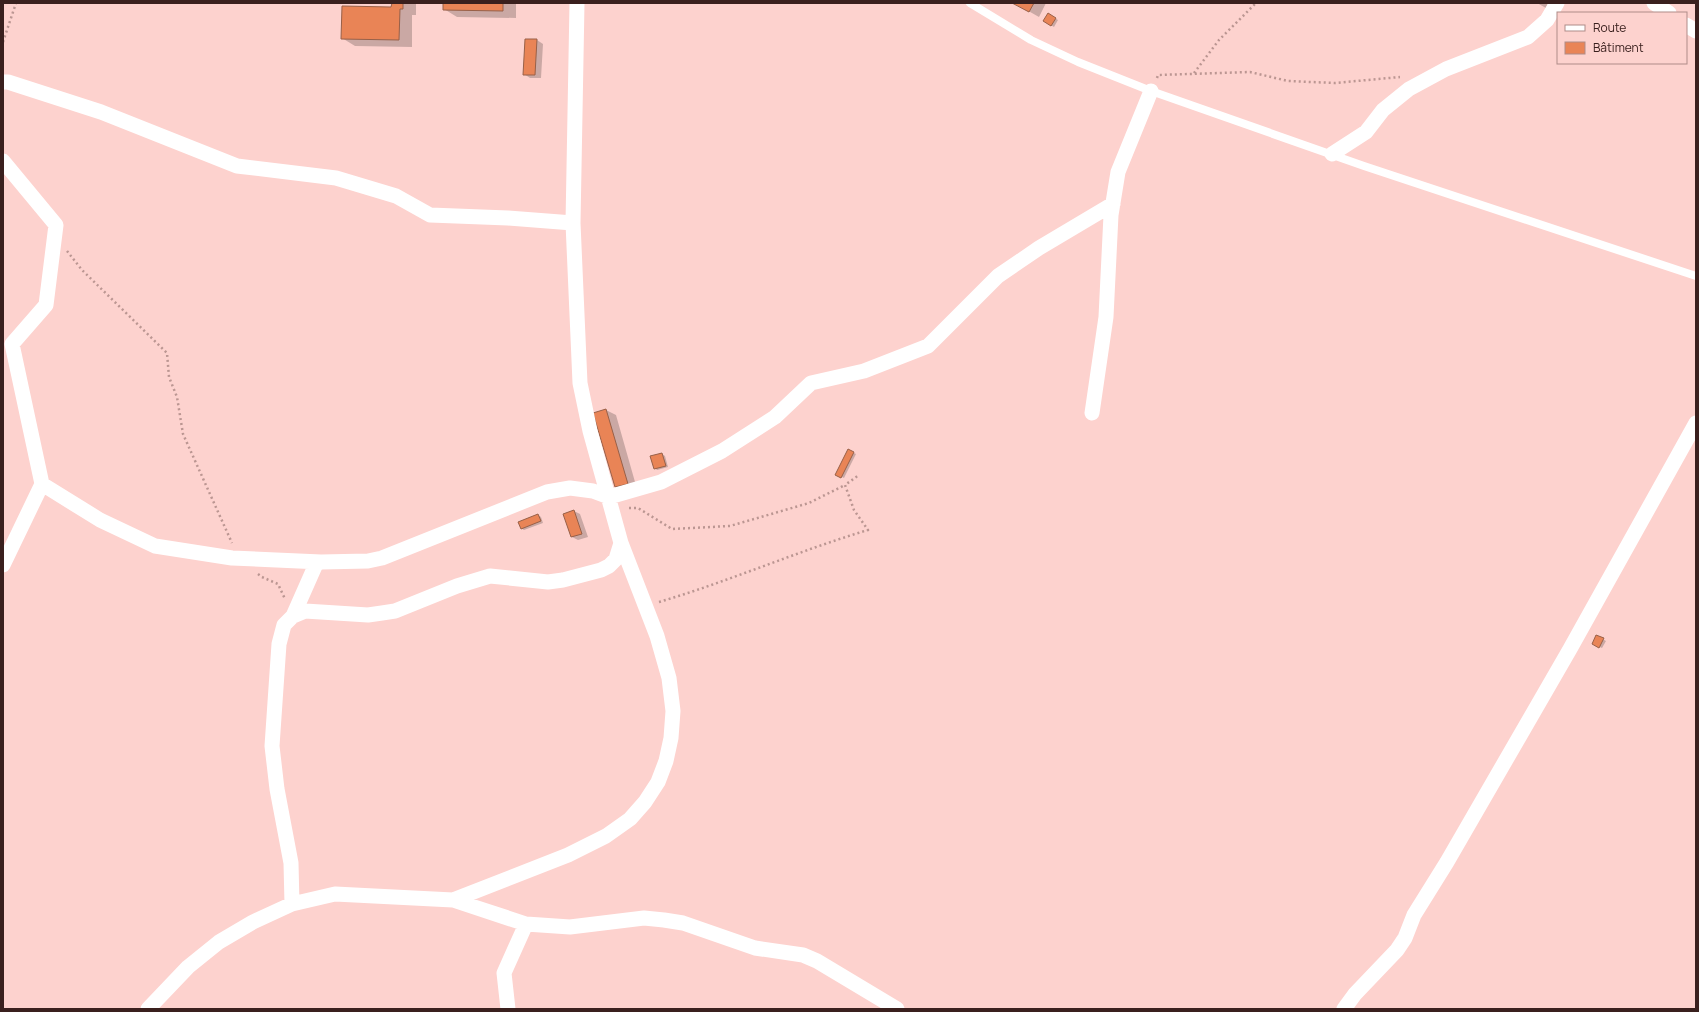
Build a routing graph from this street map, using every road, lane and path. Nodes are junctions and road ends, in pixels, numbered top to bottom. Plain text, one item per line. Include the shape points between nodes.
1 (16, 3) edge
2 (577, 3) edge
3 (970, 3) edge
4 (1256, 3) edge
5 (1557, 3) edge
6 (1687, 26) edge
7 (1696, 31) edge
8 (3, 42) edge
9 (1194, 73) junction
10 (1403, 77) dead end
11 (3, 82) edge
12 (1151, 92) junction
13 (1332, 154) junction
14 (3, 161) edge
15 (1113, 204) junction
16 (573, 223) junction
17 (54, 234) junction
18 (1696, 276) edge
19 (1092, 413) dead end
20 (1696, 423) edge
21 (859, 475) dead end
22 (42, 484) junction
23 (845, 485) junction
24 (610, 502) junction
25 (621, 544) junction
26 (243, 558) junction
27 (321, 562) junction
28 (3, 565) edge
29 (645, 606) junction
30 (293, 616) junction
31 (454, 900) junction
32 (292, 904) junction
33 (526, 924) junction
34 (148, 1009) edge
35 (508, 1009) edge
36 (897, 1009) edge
37 (1344, 1009) edge

1 - 8 path
2 - 16 street
3 - 12 lane via 1031,40
4 - 9 path via 1219,40
5 - 13 street via 1547,20 1528,37 1446,69 1410,89 1383,110 1366,132
6 - 7 street
9 - 10 path via 1250,72 1288,81 1335,83
9 - 12 path via 1158,75
11 - 16 street via 101,112 237,166 336,178 396,196 430,215
12 - 13 lane
12 - 15 street via 1118,172
13 - 18 lane
14 - 17 street via 56,225
15 - 19 street via 1106,317
15 - 24 street via 998,276 928,346 864,371 811,383 775,418 722,451 661,482
16 - 24 street via 580,384
17 - 22 street via 46,305 12,344
17 - 26 path via 82,270 167,353 169,377 177,397 183,434 228,538
20 - 37 street via 1570,649 1414,915 1405,938
21 - 23 path
22 - 26 street via 100,520 155,546
22 - 28 street
23 - 24 path via 809,503 730,526 672,529 638,508
23 - 29 path via 854,510 868,530 818,545 757,570
24 - 25 street
24 - 27 street via 593,491 570,488 547,492 382,558 368,561
25 - 29 street
25 - 30 street via 616,559 609,566 563,580 548,582 490,576 382,614 305,611
26 - 27 street
26 - 30 path via 262,577 278,584
27 - 30 street via 313,568
29 - 31 street via 669,678 673,711 672,738 658,782 630,819 606,836 568,855
30 - 32 street via 284,625 279,644 272,746 291,863
31 - 32 street via 335,894
31 - 33 street
32 - 34 street via 219,942 188,967
33 - 35 street via 504,973
33 - 36 street via 570,927 644,918 683,923 755,948 803,955

